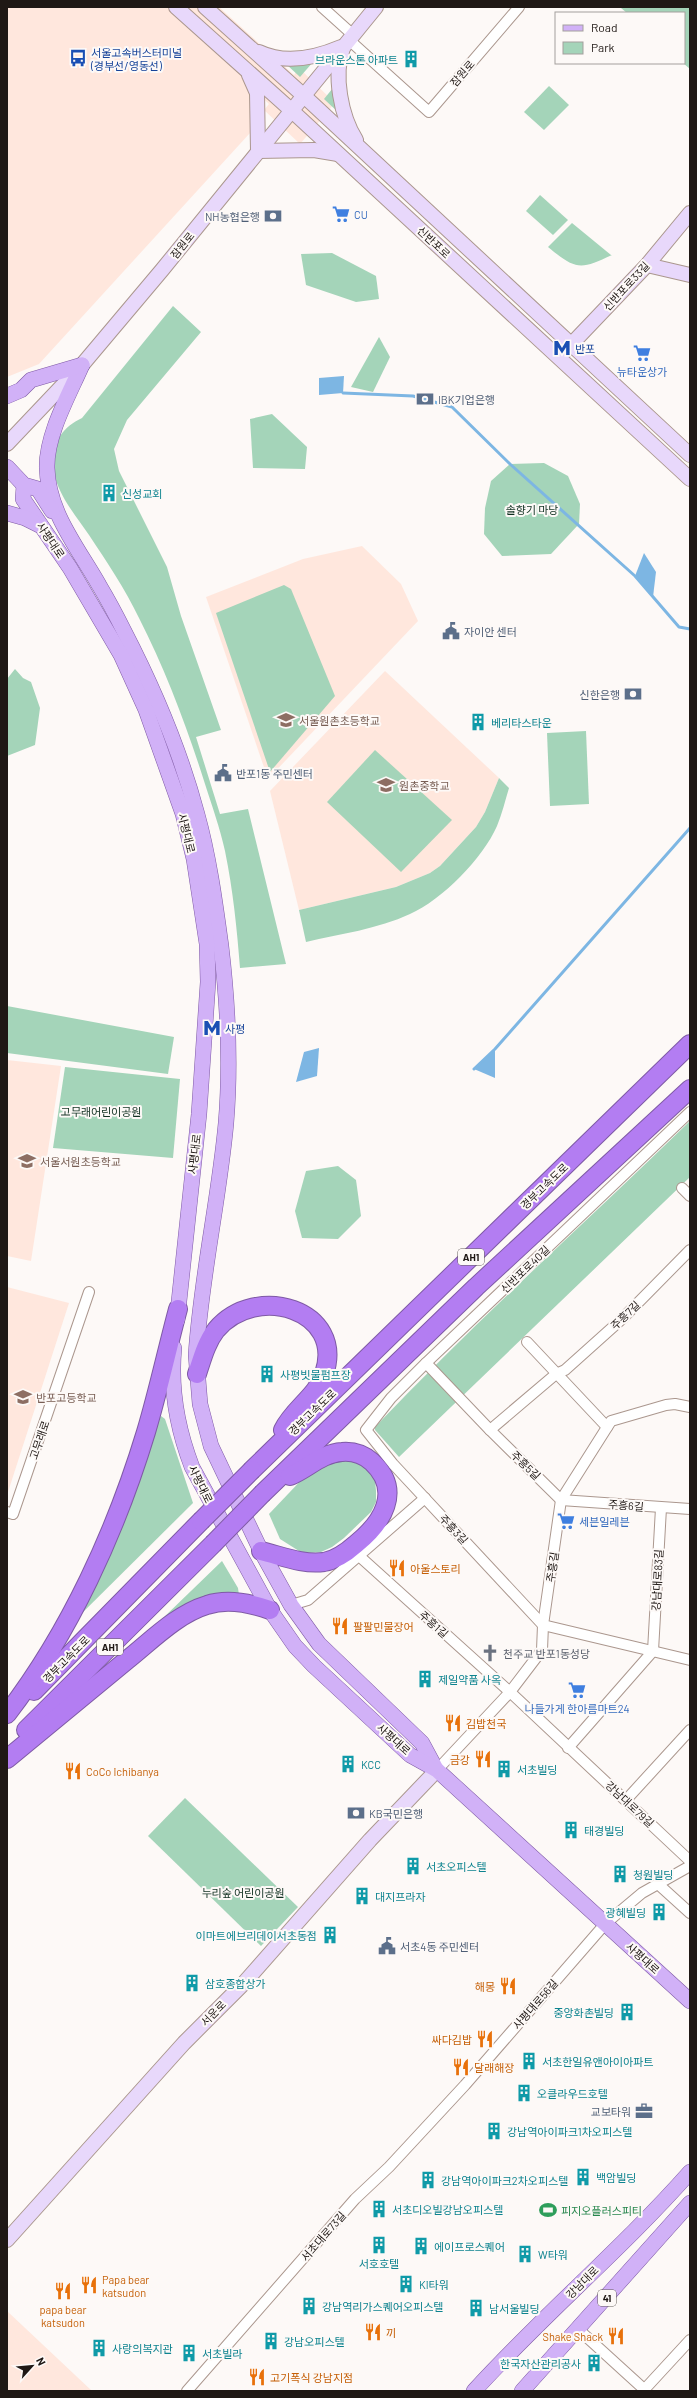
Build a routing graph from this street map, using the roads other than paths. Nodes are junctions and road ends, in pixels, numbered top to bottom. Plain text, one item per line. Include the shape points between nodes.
1 (176, 7) edge
2 (206, 7) edge
3 (322, 7) edge
4 (376, 7) edge
5 (519, 7) edge
6 (348, 40) junction
7 (252, 48) junction
8 (234, 58) junction
9 (303, 95) junction
10 (291, 110) junction
11 (258, 151) junction
12 (364, 152) junction
13 (338, 154) junction
14 (690, 213) edge
15 (647, 265) junction
16 (690, 275) edge
17 (571, 345) junction
18 (560, 357) junction
19 (82, 365) junction
20 (7, 396) edge
21 (7, 444) edge
22 (690, 455) edge
23 (7, 467) edge
24 (690, 479) edge
25 (24, 485) junction
26 (7, 513) edge
27 (44, 528) junction
28 (64, 529) junction
29 (82, 558) junction
30 (690, 1044) edge
31 (690, 1088) edge
32 (690, 1112) edge
33 (682, 1188) dead end
34 (690, 1196) edge
35 (690, 1250) edge
36 (89, 1292) dead end
37 (178, 1309) junction
38 (527, 1342) dead end
39 (426, 1363) junction
40 (197, 1374) junction
41 (556, 1374) junction
42 (690, 1407) edge
43 (607, 1427) junction
44 (366, 1430) joint
45 (490, 1430) junction
46 (273, 1450) junction
47 (269, 1488) junction
48 (425, 1498) junction
49 (561, 1500) junction
50 (660, 1508) junction
51 (690, 1509) edge
52 (7, 1512) edge
53 (262, 1551) junction
54 (358, 1555) junction
55 (291, 1604) junction
56 (270, 1610) junction
57 (543, 1625) junction
58 (653, 1651) junction
59 (690, 1660) edge
60 (510, 1692) junction
61 (7, 1714) edge
62 (7, 1718) edge
63 (690, 1730) edge
64 (568, 1748) junction
65 (7, 1749) edge
66 (7, 1759) edge
67 (437, 1770) junction
68 (626, 1800) junction
69 (690, 1861) edge
70 (690, 1866) edge
71 (658, 1884) junction
72 (690, 1913) edge
73 (605, 1924) junction
74 (689, 1999) edge
75 (464, 2085) joint
76 (690, 2172) edge
77 (690, 2203) edge
78 (7, 2240) edge
79 (579, 2330) junction
80 (690, 2340) edge
81 (645, 2390) edge
82 (187, 2391) edge
83 (474, 2391) edge
84 (522, 2391) edge

1 - 8 main road, 신반포로
2 - 7 main road, 신반포로
3 - 6 street, 잠원로
4 - 6 main road, 잠원로
5 - 6 street, 잠원로 via 429,112
6 - 7 main road via 319,55 290,59 272,57
6 - 9 main road, 잠원로
6 - 12 main road via 339,74 343,106 351,130
7 - 9 main road, 신반포로
8 - 10 main road, 신반포로
8 - 11 main road via 251,78 257,91
9 - 10 main road, 잠원로
9 - 12 main road, 신반포로
10 - 11 main road, 잠원로
10 - 13 main road, 신반포로
11 - 13 main road via 314,150
11 - 19 main road, 잠원로
12 - 17 main road, 신반포로
13 - 18 main road, 신반포로
14 - 15 main road, 신반포로33길
15 - 16 main road
15 - 17 main road, 신반포로33길
17 - 18 main road, 신반포로33길
17 - 22 main road, 신반포로
18 - 24 main road, 신반포로
19 - 20 main road via 31,380 22,390
19 - 21 main road, 잠원로
19 - 28 main road via 51,440 47,457 50,487
23 - 25 main road, 사평대로
25 - 27 main road, 사평대로 via 23,499
25 - 28 main road, 사평대로 via 38,489
26 - 27 main road via 25,518
27 - 29 main road via 52,527 69,552
27 - 37 main road, 사평대로 via 121,655 146,710 183,814 200,892 207,944 206,1018 200,1109
28 - 29 main road, 사평대로
29 - 40 main road, 사평대로 via 121,625 150,684 188,784 211,877 228,1017 228,1080 226,1125 198,1331
30 - 46 highway, 경부고속도로 / AH1
31 - 47 highway, 경부고속도로 / AH1 via 476,1287
32 - 39 street, 신반포로40길
33 - 34 street
35 - 41 street, 주흥7길 via 623,1318 565,1370
36 - 52 street, 고무래로 via 28,1474 13,1514
37 - 56 main road, 사평대로 via 172,1382 173,1399 183,1443 202,1488
37 - 61 highway via 146,1433 129,1483 90,1578 56,1641
38 - 41 street
39 - 44 street, 신반포로40길 via 391,1398
39 - 45 street, 주흥5길
40 - 46 highway via 209,1342 217,1330 239,1312 258,1305 273,1304 294,1310 310,1319 325,1344 324,1375 311,1395 289,1417
40 - 53 main road, 사평대로 via 200,1404 210,1446
41 - 43 street
41 - 45 street
42 - 43 street, 주흥길 via 666,1405 611,1421
43 - 49 street, 주흥길
44 - 48 street, 주흥3길
45 - 49 street, 주흥5길
46 - 62 highway, 경부고속도로 / AH1, bridge
47 - 53 highway via 329,1455 355,1452 366,1457 379,1470 386,1485 386,1502 378,1523 352,1548 334,1558 323,1562 301,1561
47 - 65 highway, 경부고속도로 / AH1, bridge
48 - 54 street
48 - 57 street, 주흥3길
49 - 50 street, 주흥6길
49 - 57 street, 주흥길
50 - 51 street, 주흥6길
50 - 58 street, 강남대로83길
53 - 55 main road, 사평대로
54 - 55 street via 308,1600
54 - 60 street, 주흥1길
55 - 67 main road, 사평대로 via 318,1644 422,1743
56 - 66 highway via 249,1604 226,1602 208,1604 191,1611
56 - 67 main road, 사평대로 via 295,1646 314,1666 410,1755
57 - 58 street
57 - 60 street, 주흥길 via 542,1650
58 - 59 street
58 - 64 street
60 - 64 street, 강남대로79길
60 - 67 street, 주흥길
63 - 68 street
64 - 68 street, 강남대로79길
67 - 73 main road, 사평대로
67 - 78 main road, 서운로 via 370,1840 244,1983 184,2043
68 - 69 street, 강남대로79길
70 - 71 street, 사평대로56길
71 - 72 street
71 - 73 street, 사평대로56길 via 642,1893
73 - 74 main road, 사평대로
73 - 75 street, 사평대로56길
75 - 82 street, 서초대로73길 via 389,2167 355,2199
76 - 83 main road, 강남대로 via 639,2229 590,2274
77 - 79 main road, 41
79 - 81 street
79 - 84 main road, 41
80 - 81 street

